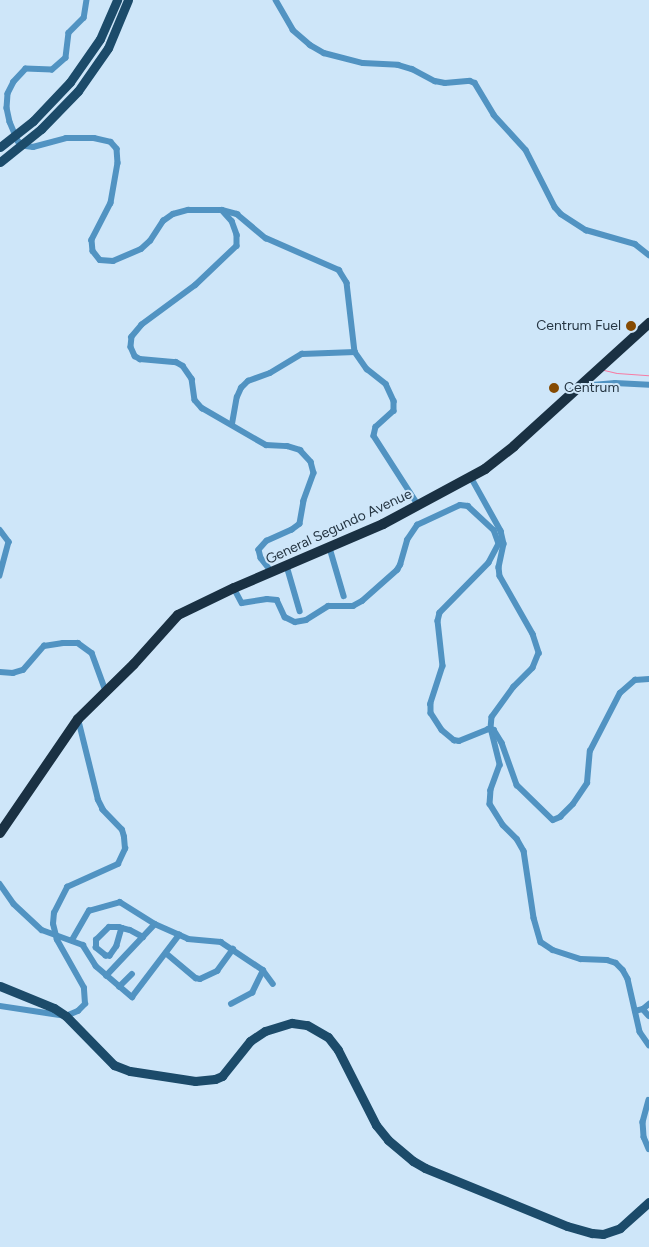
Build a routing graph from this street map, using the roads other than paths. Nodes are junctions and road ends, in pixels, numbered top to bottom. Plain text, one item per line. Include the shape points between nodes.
1 (87, 0) edge
2 (118, 0) edge
3 (128, 0) edge
4 (276, 0) edge
5 (16, 136) junction
6 (23, 144) junction
7 (0, 148) edge
8 (0, 162) edge
9 (222, 210) junction
10 (649, 255) edge
11 (649, 323) edge
12 (355, 352) junction
13 (649, 385) edge
14 (581, 386) junction
15 (232, 424) junction
16 (470, 477) junction
17 (419, 506) junction
18 (0, 530) edge
19 (330, 548) junction
20 (287, 566) junction
21 (272, 573) junction
22 (0, 576) edge
23 (234, 588) junction
24 (344, 596) dead end
25 (300, 610) dead end
26 (0, 672) edge
27 (649, 679) edge
28 (106, 691) junction
29 (78, 719) junction
30 (491, 728) junction
31 (0, 833) edge
32 (0, 884) edge
33 (154, 924) junction
34 (122, 928) junction
35 (56, 935) junction
36 (179, 935) junction
37 (143, 937) junction
38 (72, 940) junction
39 (233, 949) junction
40 (166, 953) junction
41 (263, 970) junction
42 (132, 974) dead end
43 (106, 976) junction
44 (273, 984) dead end
45 (0, 986) edge
46 (119, 987) junction
47 (230, 1004) dead end
48 (649, 1004) edge
49 (0, 1006) edge
50 (643, 1009) junction
51 (635, 1010) junction
52 (66, 1016) junction
53 (649, 1016) edge
54 (649, 1045) edge
55 (649, 1100) edge
56 (649, 1150) edge
57 (649, 1202) edge

1 - 5 street via 84,18 70,34 66,58 52,70 26,69 14,82 8,94 7,108
2 - 5 main road via 88,58 51,104
3 - 6 main road via 117,31 96,67 58,112
4 - 10 street via 293,30 310,46 324,53 363,63 398,65 445,83 473,82 494,115 526,150 561,214 586,230 636,244
5 - 6 street
5 - 7 main road
6 - 8 main road
6 - 9 street via 40,146 66,138 86,137 106,140 117,148 111,204 92,240 93,251 100,260 113,260 141,249 173,214 188,210
9 - 12 street via 237,214 269,240 339,270 347,283
9 - 15 street via 232,221 237,246 196,285 138,329 132,337 131,346 140,359 181,364 192,379 196,402
11 - 14 highway, General Segundo Avenue
12 - 15 street via 302,354 270,373 248,381 237,397
12 - 17 street via 391,393 394,411 373,433
13 - 14 street
14 - 16 highway, General Segundo Avenue via 501,457
15 - 21 street via 266,445 300,450 314,468 300,524 267,541 259,550
16 - 17 highway, General Segundo Avenue
16 - 30 street via 501,531 504,544 500,576 534,634 539,653 534,668 494,713
17 - 19 highway, General Segundo Avenue
18 - 22 street via 8,538 9,547
19 - 20 highway, General Segundo Avenue
19 - 24 street
20 - 21 highway, General Segundo Avenue
20 - 25 street
21 - 23 highway, General Segundo Avenue
23 - 28 highway, General Segundo Avenue via 178,615
23 - 30 street via 242,603 277,600 285,617 295,622 306,620 328,606 353,606 397,570 407,540 417,525 460,505 468,506 494,530 499,544 488,563 440,613 442,666 431,713 442,730 454,740
26 - 28 street via 13,674 23,670 44,646 78,644 92,653
27 - 30 street via 634,680 620,693 590,751 587,783 557,820 549,818 517,785 502,742
28 - 29 highway, General Segundo Avenue
29 - 31 highway, General Segundo Avenue
29 - 35 street via 98,800 122,830 125,849 121,860 112,868 67,888 54,914
30 - 51 street via 500,765 490,804 524,851 540,939 553,950 581,959 616,962 628,979
32 - 35 street via 7,897 32,921 42,930
33 - 36 street
33 - 37 street
33 - 38 street via 126,904 116,902 89,911
34 - 34 street via 107,929 95,941 96,948 110,956
34 - 37 street
35 - 38 street
35 - 52 street via 84,988 84,1006
36 - 39 street via 192,940 217,941
36 - 40 street
37 - 43 street
38 - 43 street via 83,945
39 - 40 street via 217,971 200,979
39 - 41 street
40 - 46 street via 132,997
41 - 44 street
41 - 47 street via 252,993
42 - 46 street
43 - 46 street
45 - 52 main road
48 - 50 street
49 - 52 street
50 - 51 street
50 - 53 street
51 - 54 street via 640,1032
52 - 57 main road via 114,1065 130,1071 195,1081 222,1076 250,1041 265,1030 292,1023 307,1025 328,1037 338,1050 376,1125 388,1140 425,1168 567,1226 592,1233 603,1234 620,1228
55 - 56 street via 643,1122

